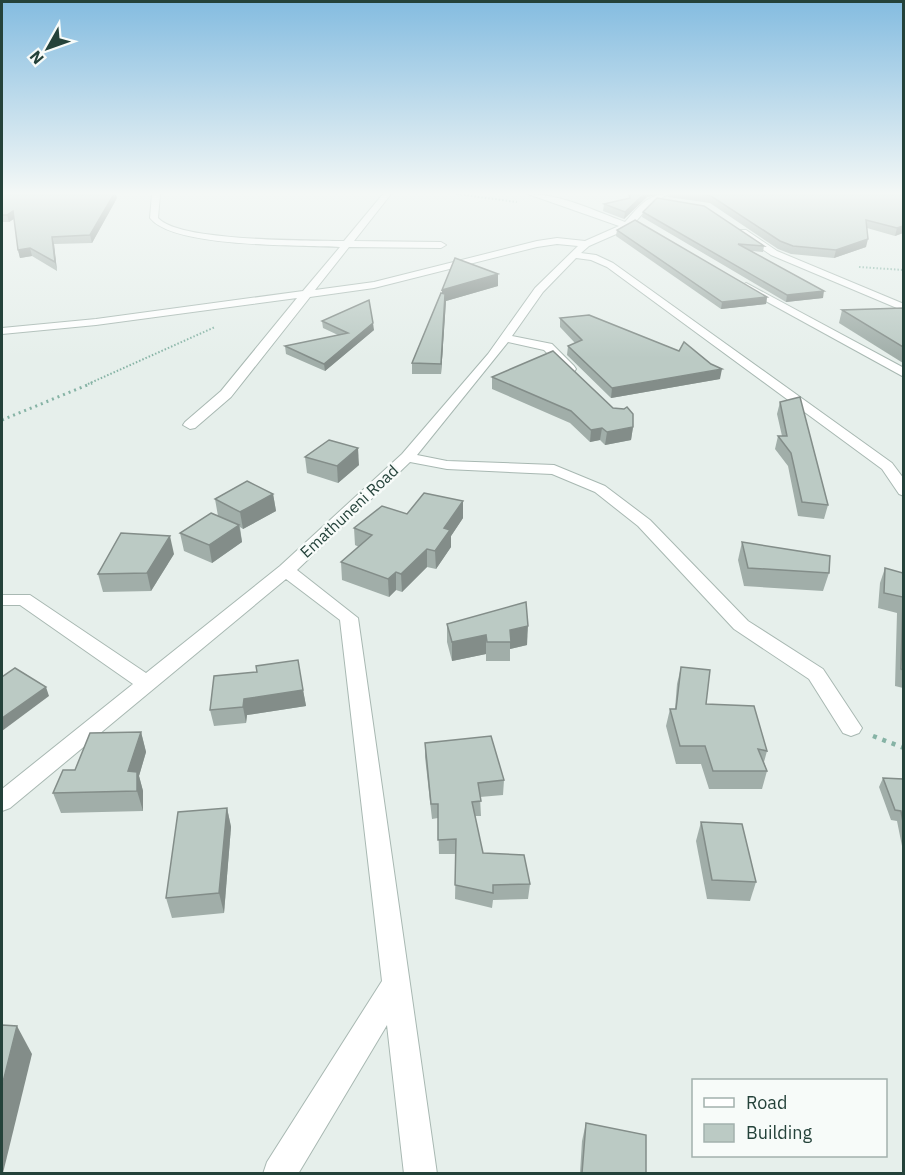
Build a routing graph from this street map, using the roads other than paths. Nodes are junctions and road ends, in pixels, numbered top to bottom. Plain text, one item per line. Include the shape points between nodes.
1 (342, 249) edge
2 (518, 249) edge
3 (580, 249) joint
4 (767, 249) edge
5 (741, 283) edge
6 (308, 293) junction
7 (903, 308) edge
8 (2, 331) edge
9 (505, 338) junction
10 (903, 373) edge
11 (579, 378) edge
12 (190, 425) dead end
13 (407, 457) junction
14 (903, 491) edge
15 (286, 570) junction
16 (2, 600) edge
17 (146, 683) junction
18 (851, 728) dead end
19 (2, 802) edge
20 (396, 984) junction
21 (279, 1173) edge
22 (421, 1173) edge

1 - 6 street
2 - 6 street via 374,285
3 - 9 street, Emathuneni Road via 538,290
3 - 14 street via 610,265 799,400 887,466
4 - 7 street
5 - 10 street
6 - 8 street
6 - 12 street via 226,394
9 - 11 street via 548,347
9 - 13 street, Emathuneni Road
13 - 15 street, Emathuneni Road
13 - 18 street via 447,465 554,470 600,489 644,523 741,625 816,674
15 - 17 street, Emathuneni Road
15 - 20 street via 349,618
16 - 17 street via 24,599
17 - 19 street, Emathuneni Road
20 - 21 street
20 - 22 street

